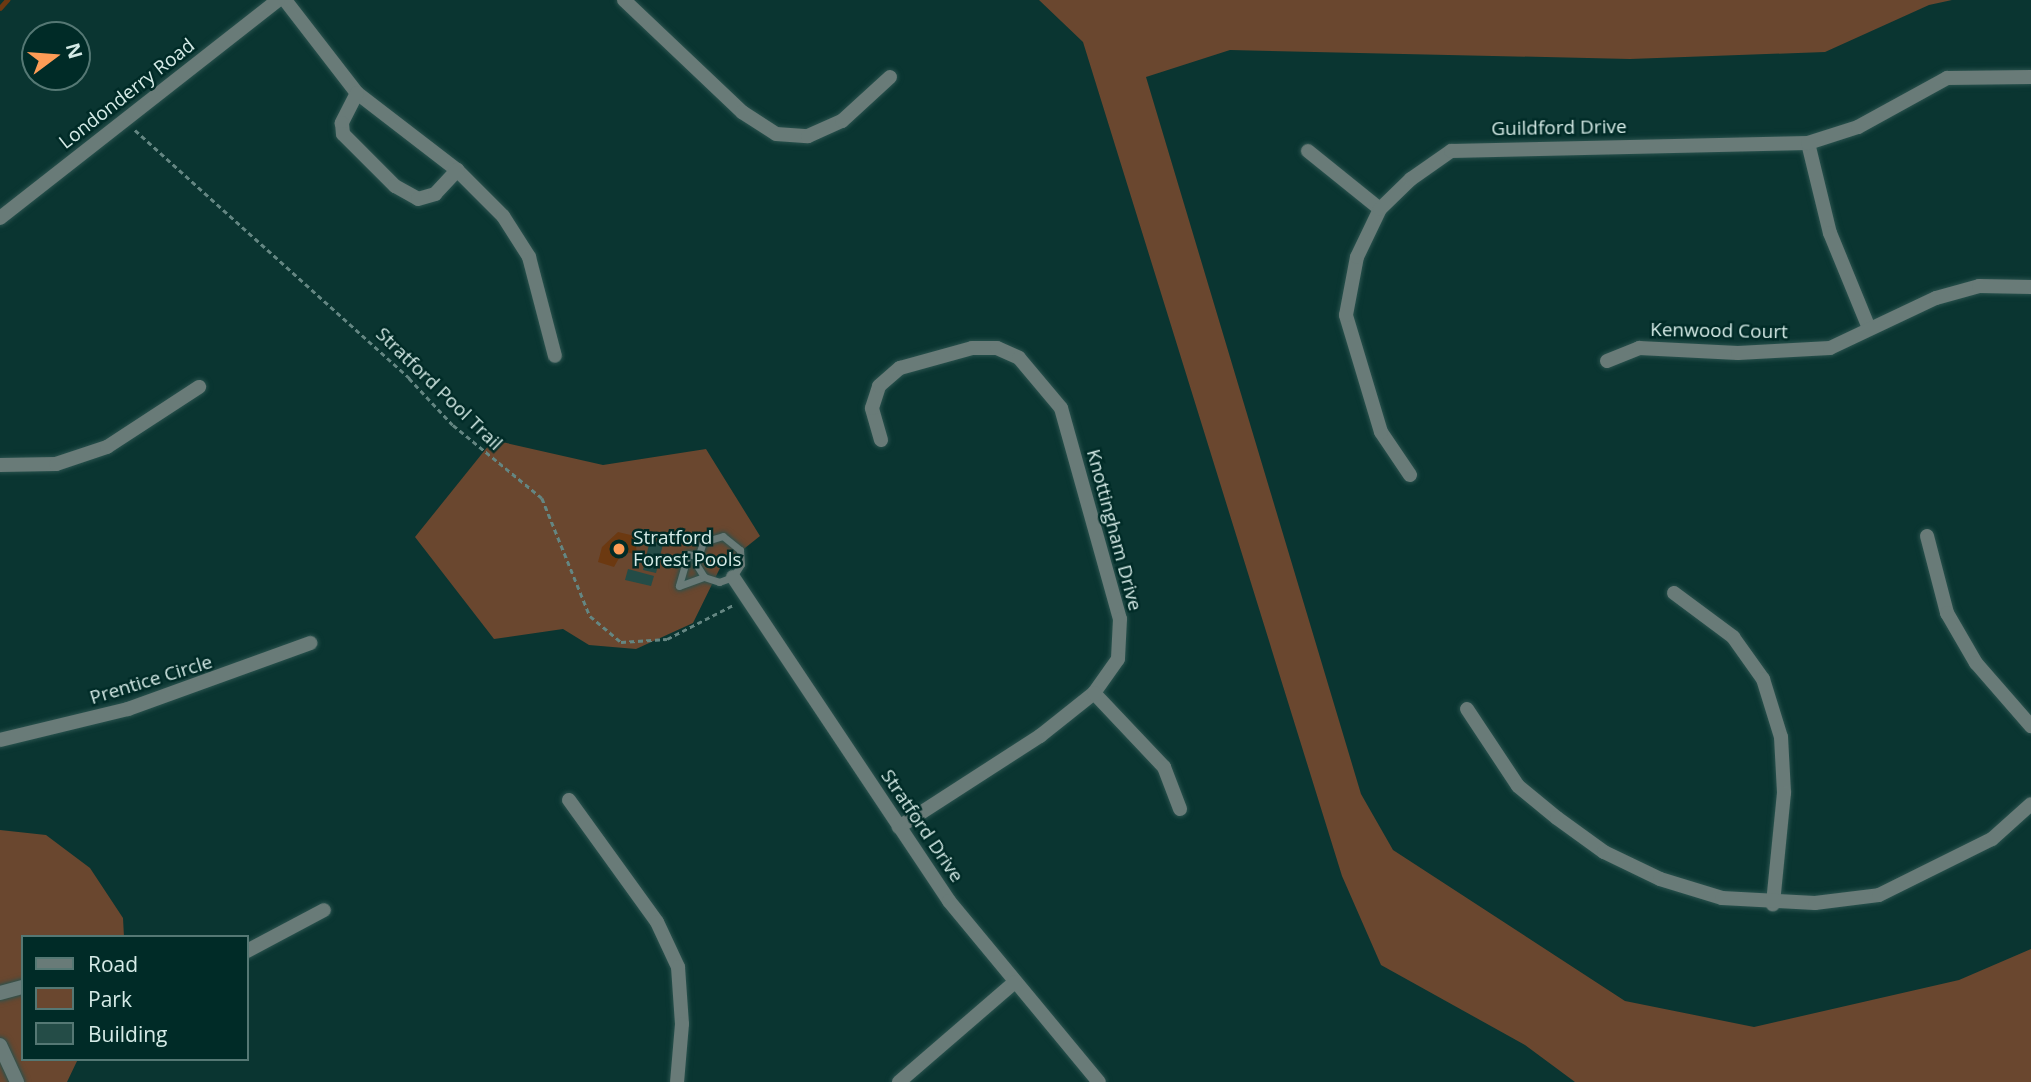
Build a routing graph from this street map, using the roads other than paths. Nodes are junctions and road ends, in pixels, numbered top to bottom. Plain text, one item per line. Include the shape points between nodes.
1 (278, 0) edge
2 (285, 0) edge
3 (624, 0) edge
4 (890, 77) dead end
5 (2031, 77) edge
6 (357, 93) junction
7 (1808, 143) junction
8 (1308, 150) dead end
9 (457, 170) junction
10 (1380, 209) junction
11 (0, 218) edge
12 (2031, 287) edge
13 (1869, 327) junction
14 (555, 356) dead end
15 (1607, 361) dead end
16 (200, 387) dead end
17 (881, 440) dead end
18 (0, 466) edge
19 (1410, 475) dead end
20 (1927, 536) dead end
21 (696, 556) junction
22 (704, 577) junction
23 (733, 577) junction
24 (1674, 593) dead end
25 (310, 643) dead end
26 (1094, 693) junction
27 (1467, 709) dead end
28 (2031, 726) edge
29 (0, 740) edge
30 (569, 800) dead end
31 (2031, 804) edge
32 (1180, 809) dead end
33 (899, 827) junction
34 (1773, 904) junction
35 (324, 910) dead end
36 (248, 950) edge
37 (1015, 982) junction
38 (21, 988) edge
39 (0, 993) edge
40 (0, 1045) edge
41 (17, 1082) edge
42 (677, 1082) edge
43 (899, 1082) edge
44 (1098, 1082) edge

1 - 11 street, Londonderry Road
2 - 6 street
3 - 4 street via 742,112 776,134 808,136 842,121
5 - 7 street, Guildford Drive via 1947,78 1858,127
6 - 9 street
6 - 9 street via 342,123 343,134 395,186 418,199 435,194
7 - 10 street, Guildford Drive via 1451,151 1410,178
7 - 13 street via 1830,233
8 - 10 street
9 - 14 street via 503,216 529,257
10 - 19 street, Guildford Drive via 1357,257 1346,314 1381,432
12 - 13 street, Kenwood Court via 1979,286
13 - 15 street, Kenwood Court via 1830,348 1738,353 1639,348
16 - 18 street via 107,447 56,464
17 - 26 street, Knottingham Drive via 872,408 879,386 900,368 972,348 997,348 1020,358 1041,379 1061,408 1120,619 1118,659
20 - 28 street via 1947,613 1976,663
21 - 22 lane
21 - 22 lane via 688,554 679,586
21 - 23 lane via 709,538 730,539 741,557
22 - 23 lane via 719,582
23 - 33 street, Stratford Drive
24 - 34 street via 1733,637 1763,679 1774,713 1781,737 1784,793
25 - 29 street, Prentice Circle via 128,709
26 - 32 street via 1164,767
26 - 33 street, Knottingham Drive via 1040,736
27 - 34 street via 1518,786 1604,852 1660,879 1722,898
30 - 42 street via 657,922 678,967 682,1024
31 - 34 street via 1992,839 1879,895
33 - 37 street, Stratford Drive via 949,901
35 - 36 street
37 - 43 street
37 - 44 street, Stratford Drive
38 - 39 street
40 - 41 street

